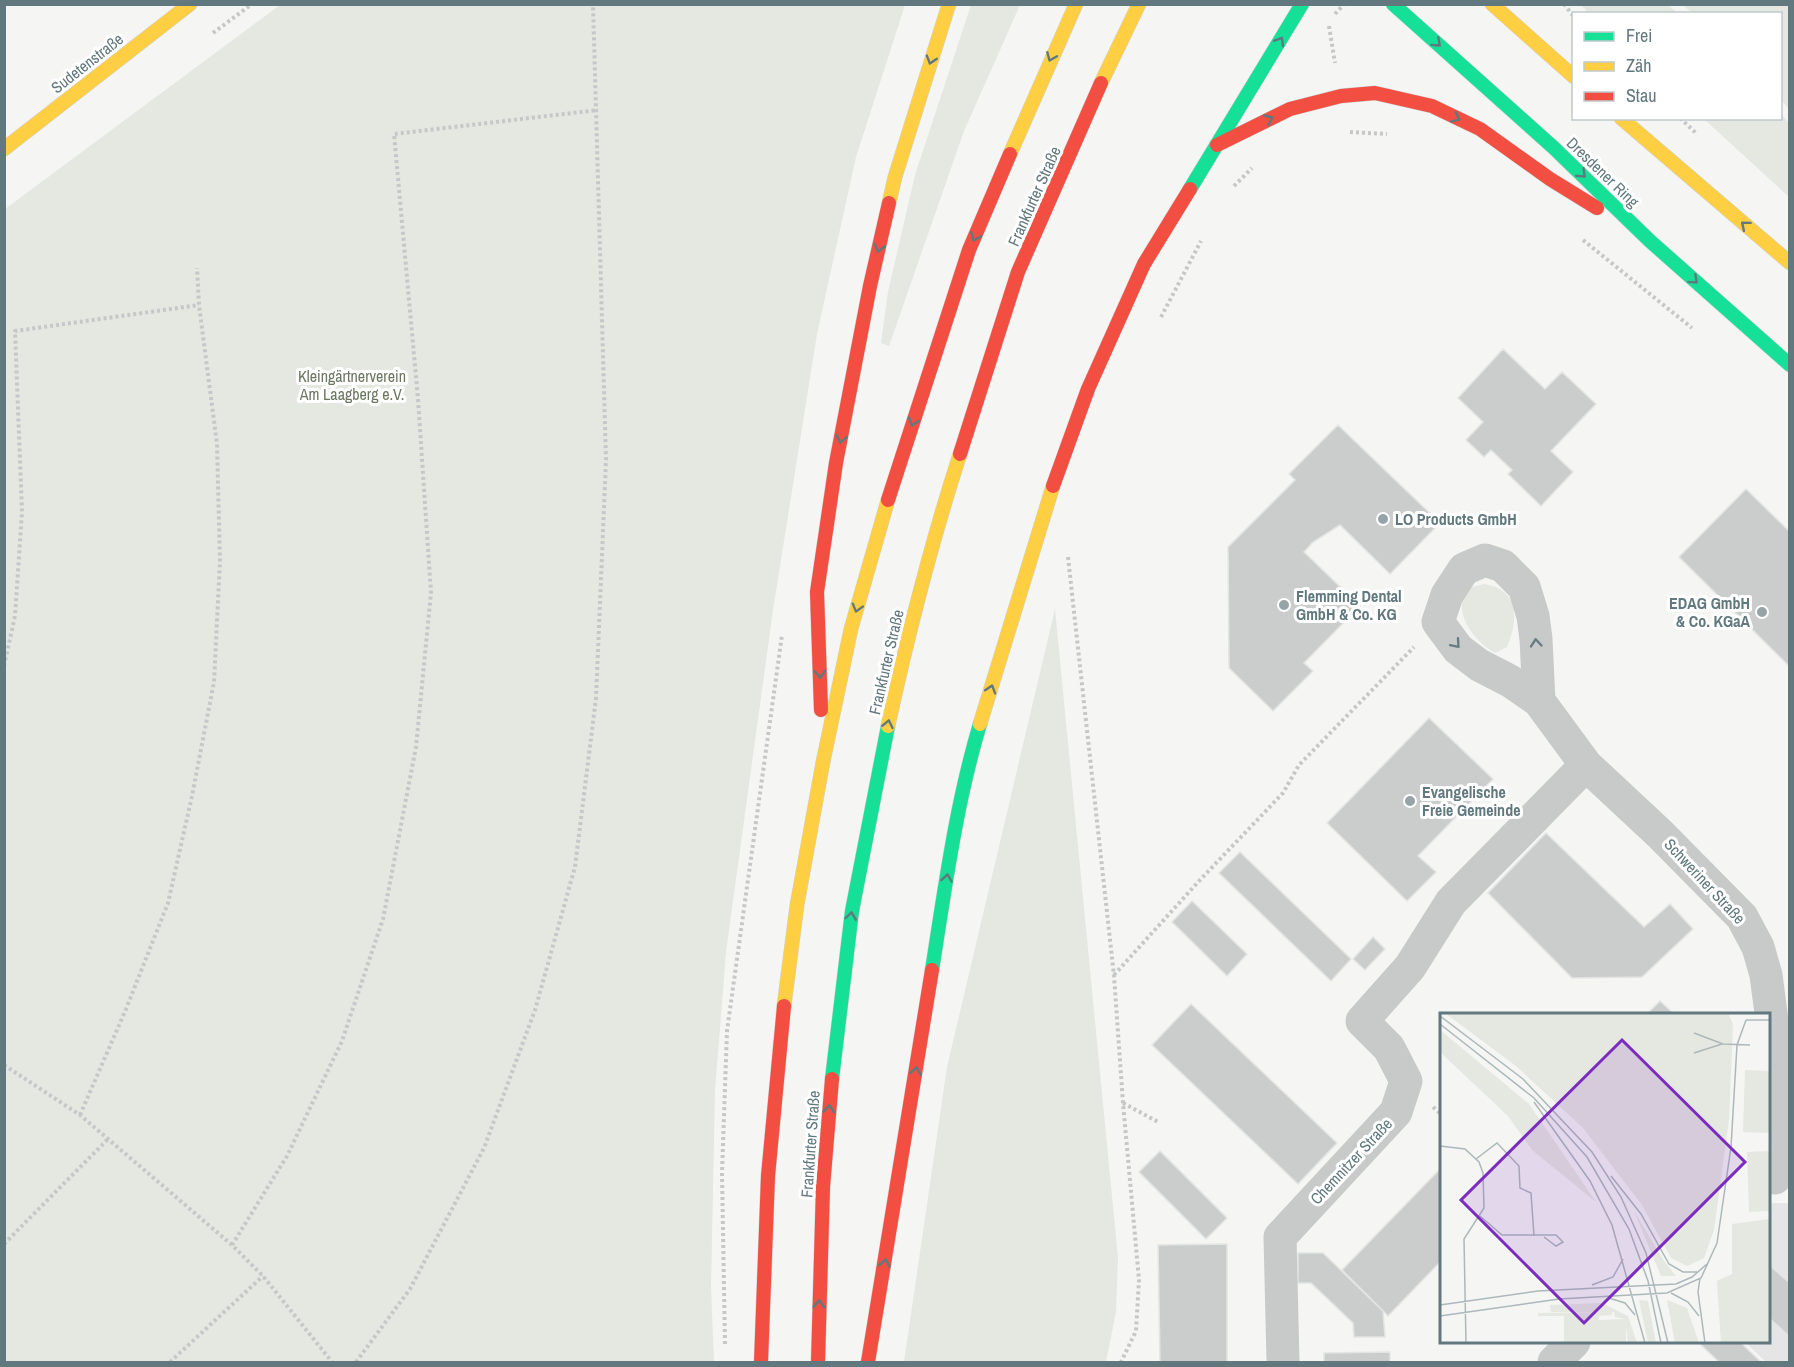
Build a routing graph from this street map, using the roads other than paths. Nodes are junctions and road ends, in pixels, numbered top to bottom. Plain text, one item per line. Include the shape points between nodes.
1 (190, 4) edge
2 (949, 4) edge
3 (1076, 4) edge
4 (1138, 4) edge
5 (1302, 4) edge
6 (1394, 4) edge
7 (1492, 4) edge
8 (1515, 4) edge
9 (1541, 49) junction
10 (1572, 75) edge
11 (1623, 120) edge
12 (1216, 145) junction
13 (4, 149) edge
14 (1650, 241) junction
15 (1790, 263) edge
16 (1790, 365) edge
17 (1539, 701) junction
18 (823, 762) junction
19 (1586, 765) junction
20 (1778, 1179) edge
21 (1572, 1343) edge
22 (761, 1362) edge
23 (818, 1362) edge
24 (868, 1362) edge
25 (1283, 1362) edge
26 (1554, 1362) edge

1 - 13 street, Sudetenstraße
2 -> 18 street via 895,177 836,463 818,592
3 -> 18 street via 969,250 888,498 857,607
23 -> 4 street, Frankfurter Straße via 823,1186 834,1049 852,911 906,642 939,519 1018,272
12 -> 5 street
6 -> 14 street, Dresdener Ring via 1554,148
7 - 9 street
8 - 9 street
9 - 10 street
15 -> 11 street
12 -> 14 street via 1290,109 1341,96 1375,93 1432,106 1480,129 1550,179
24 -> 12 street via 950,857 970,758 1043,514 1088,389 1144,264
14 -> 16 street, Dresdener Ring
17 -> 17 street, Schweriner Straße via 1533,616 1524,587 1503,566 1485,560 1464,569 1447,595 1438,622 1458,649
17 - 19 street, Schweriner Straße
18 - 22 street via 797,905 780,1038 768,1176
19 - 20 street, Schweriner Straße via 1742,917 1758,947 1774,1036
19 - 25 street, Chemnitzer Straße via 1451,902 1410,967 1362,1021 1389,1048 1406,1081 1396,1112 1280,1237
21 - 26 street

